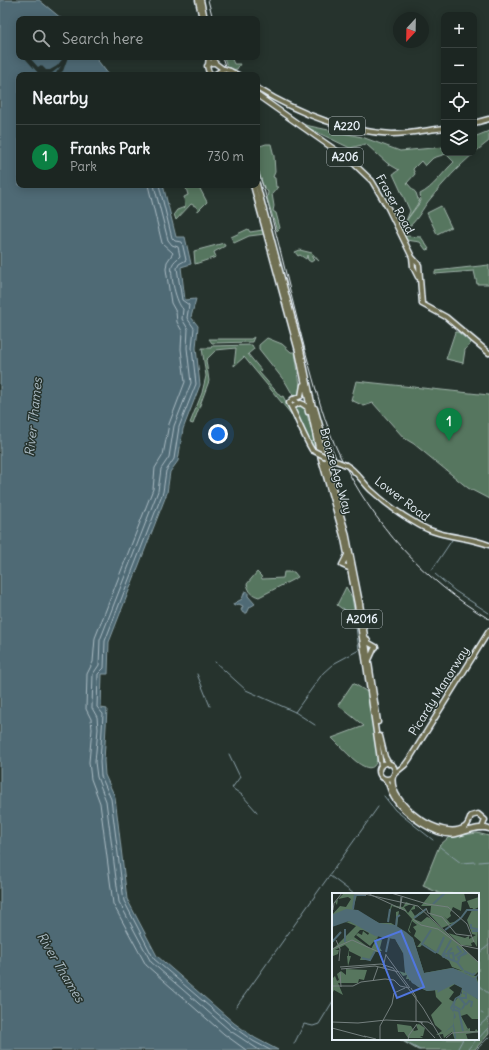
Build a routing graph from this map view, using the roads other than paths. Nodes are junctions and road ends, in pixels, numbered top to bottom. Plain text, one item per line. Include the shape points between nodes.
1 (198, 0) edge
2 (201, 0) edge
3 (201, 16) edge
4 (204, 16) edge
5 (209, 60) edge
6 (214, 60) edge
7 (215, 63) junction
8 (208, 65) junction
9 (212, 72) edge
10 (217, 72) edge
11 (219, 72) edge
12 (232, 72) edge
13 (260, 90) edge
14 (260, 97) edge
15 (489, 119) edge
16 (477, 122) edge
17 (441, 128) edge
18 (254, 188) edge
19 (258, 188) edge
20 (268, 230) junction
21 (269, 235) junction
22 (489, 353) edge
23 (303, 374) junction
24 (309, 390) junction
25 (294, 399) junction
26 (296, 404) junction
27 (292, 407) junction
28 (311, 419) junction
29 (330, 452) junction
30 (327, 458) junction
31 (335, 461) junction
32 (329, 465) junction
33 (346, 532) junction
34 (489, 545) edge
35 (347, 552) junction
36 (351, 569) junction
37 (489, 631) edge
38 (365, 636) junction
39 (369, 661) junction
40 (407, 762) junction
41 (391, 764) junction
42 (381, 766) junction
43 (394, 775) junction
44 (385, 779) junction
45 (484, 820) junction
46 (469, 822) junction
47 (489, 825) edge
48 (482, 828) junction
49 (474, 829) junction
50 (489, 829) edge

1 - 3 main road
2 - 4 main road
5 - 8 main road
6 - 7 main road
7 - 8 main road
7 - 10 main road
8 - 9 main road via 207,71
11 - 12 main road, bridge
13 - 17 main road, A220 via 286,106 333,124 393,134
14 - 22 main road, Fraser Road / A206 via 351,161 368,176 385,201 415,264 423,305 446,317
15 - 16 main road
18 - 20 main road, Bronze Age Way / A2016
19 - 20 main road, Bronze Age Way / A2016
20 - 21 main road, Bronze Age Way / A2016
21 - 23 main road, Bronze Age Way / A2016
21 - 24 main road, Bronze Age Way / A2016 via 301,350
23 - 25 main road via 303,394
23 - 28 main road, Bronze Age Way / A2016
24 - 29 main road
24 - 33 main road, Bronze Age Way / A2016 via 320,444
25 - 26 main road
25 - 27 main road via 288,402
26 - 27 main road
26 - 28 main road via 301,403 307,407
27 - 30 main road, Lower Road, bridge via 300,429 312,450
28 - 35 main road, Bronze Age Way / A2016
29 - 30 main road
29 - 31 main road
30 - 31 main road, Lower Road
30 - 32 main road
31 - 32 main road
31 - 34 main road, Lower Road, bridge via 352,469 372,491 421,527 438,534 472,539
32 - 33 main road via 344,515
33 - 38 main road, Bronze Age Way / A2016
35 - 36 main road, Bronze Age Way / A2016
35 - 36 main road via 342,565
36 - 42 main road, Bronze Age Way / A2016
37 - 40 main road, Picardy Manorway
38 - 39 main road, Bronze Age Way / A2016
38 - 39 main road via 375,648
39 - 41 main road, Bronze Age Way / A2016 via 380,740
40 - 41 main road via 400,765
40 - 43 main road, Picardy Manorway
41 - 42 main road
41 - 43 main road via 395,769
42 - 44 main road via 380,773
43 - 44 main road
43 - 46 main road via 393,786 398,798 408,809 429,824 450,830 464,828
44 - 49 main road via 398,804 424,824 451,835
45 - 46 main road via 481,815 476,814 471,816
45 - 47 main road
45 - 48 main road
46 - 49 main road
48 - 49 main road
48 - 50 main road

